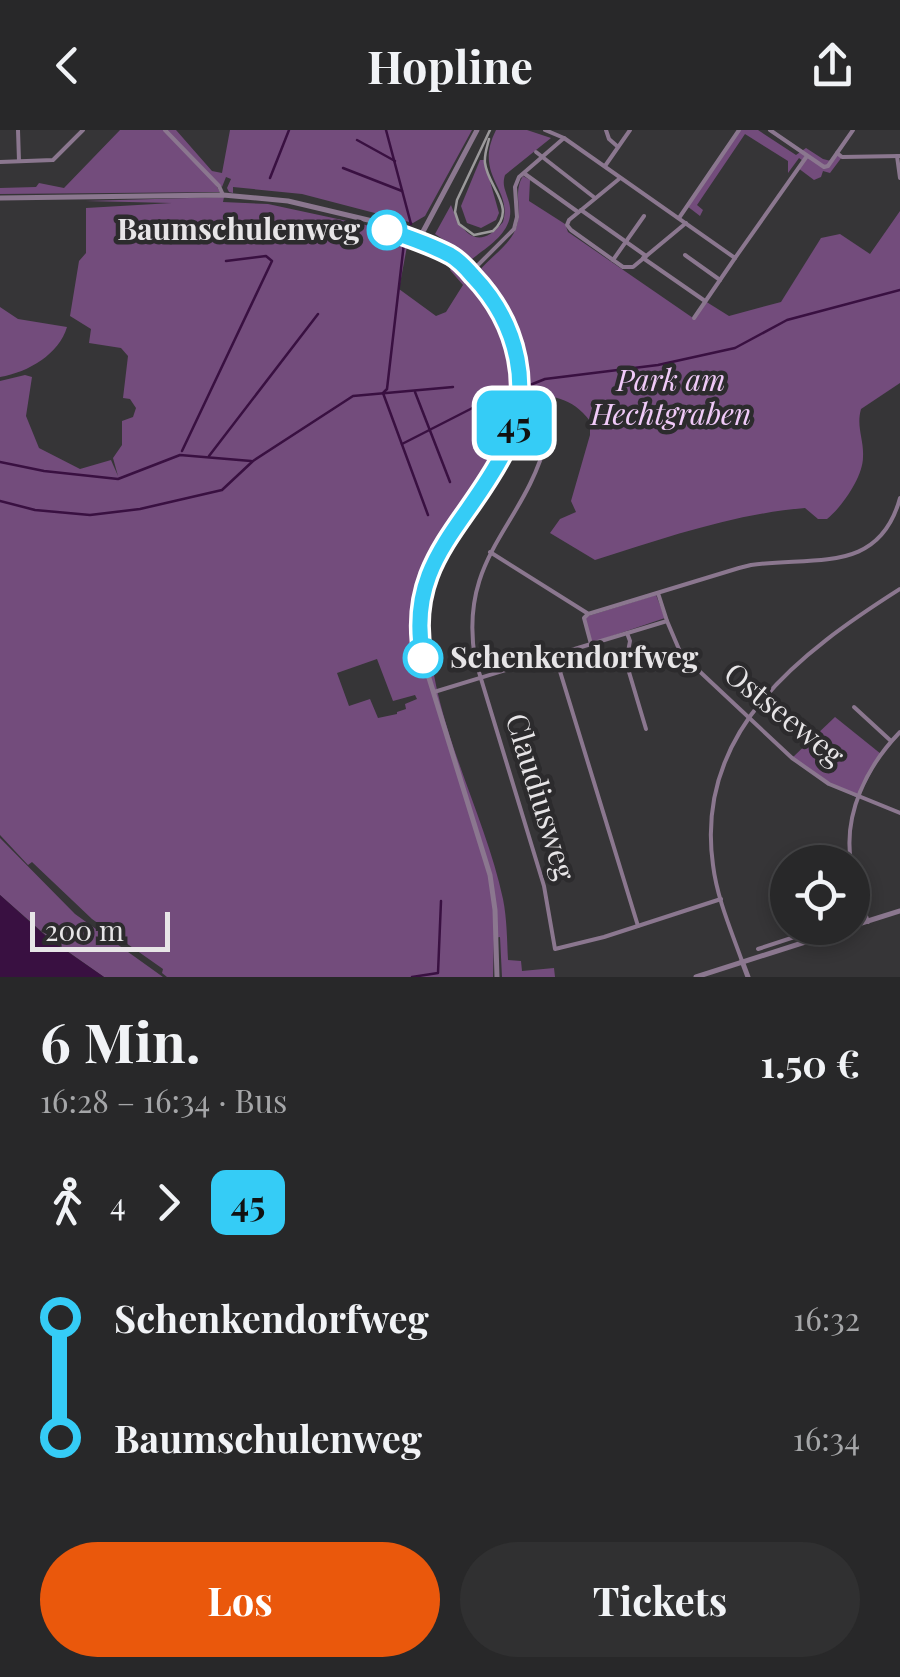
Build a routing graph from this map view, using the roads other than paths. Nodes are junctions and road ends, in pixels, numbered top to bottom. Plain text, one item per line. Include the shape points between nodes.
1 (18, 130) edge
2 (84, 130) edge
3 (165, 130) edge
4 (477, 130) edge
5 (544, 130) edge
6 (606, 130) edge
7 (630, 130) edge
8 (739, 130) edge
9 (770, 130) edge
10 (853, 130) edge
11 (564, 138) junction
12 (618, 146) junction
13 (536, 152) dead end
14 (837, 153) junction
15 (806, 156) junction
16 (898, 156) edge
17 (541, 159) junction
18 (19, 161) junction
19 (0, 162) edge
20 (604, 166) junction
21 (524, 172) junction
22 (621, 178) junction
23 (900, 178) edge
24 (223, 193) junction
25 (0, 198) edge
26 (595, 198) junction
27 (580, 211) junction
28 (644, 216) dead end
29 (679, 218) junction
30 (686, 223) junction
31 (420, 238) junction
32 (626, 241) junction
33 (684, 255) dead end
34 (644, 257) junction
35 (735, 258) junction
36 (613, 260) junction
37 (470, 273) junction
38 (720, 280) junction
39 (705, 301) junction
40 (694, 318) dead end
41 (547, 438) dead end
42 (900, 498) edge
43 (490, 552) junction
44 (900, 589) edge
45 (658, 593) junction
46 (588, 614) junction
47 (667, 621) junction
48 (627, 634) junction
49 (591, 644) junction
50 (555, 655) junction
51 (480, 678) junction
52 (434, 692) junction
53 (854, 707) dead end
54 (747, 720) junction
55 (646, 729) dead end
56 (900, 732) edge
57 (891, 741) junction
58 (858, 798) junction
59 (900, 813) edge
60 (850, 845) edge
61 (721, 899) junction
62 (900, 911) edge
63 (870, 921) edge
64 (638, 926) junction
65 (770, 944) edge
66 (793, 945) edge
67 (758, 948) dead end
68 (742, 961) junction
69 (497, 977) edge
70 (696, 977) edge
71 (748, 977) edge

1 - 18 street
2 - 18 street via 53,160
3 - 24 street
4 - 31 street
5 - 11 street
6 - 12 street
7 - 12 street
8 - 29 street
9 - 15 street
10 - 14 street
11 - 17 street
11 - 20 street
12 - 20 street
13 - 17 street
14 - 15 street via 824,167
14 - 16 street
15 - 35 street
16 - 23 street
17 - 21 street
17 - 26 street
18 - 19 street
20 - 22 street
21 - 27 street
21 - 37 street via 514,187 511,234
22 - 26 street
22 - 29 street
24 - 25 street
24 - 31 street via 364,218
26 - 27 street
27 - 32 street
27 - 36 street via 568,220 569,228
28 - 32 street
29 - 30 street
30 - 34 street
30 - 35 street
31 - 37 street
32 - 34 street
32 - 36 street
33 - 38 street
34 - 36 street via 627,268
34 - 39 street
35 - 38 street
37 - 52 street via 510,332 518,400 505,450 425,582 419,628
38 - 39 street
39 - 40 street
41 - 43 street, Claudiusweg via 533,480
42 - 45 street via 881,538 856,554 751,566
43 - 46 street
43 - 51 street, Claudiusweg via 472,604
44 - 54 street via 816,646
45 - 46 street
45 - 47 street, Ostseeweg
46 - 49 street
47 - 48 street
47 - 54 street, Ostseeweg via 680,654
48 - 49 street
48 - 55 street via 626,662
49 - 50 street
50 - 51 street
50 - 64 street
51 - 52 street
51 - 64 street, Claudiusweg via 544,886 556,949
52 - 69 street via 490,874
53 - 57 street
54 - 58 street, Ostseeweg via 808,771
54 - 61 street via 728,752 713,808
56 - 57 street
57 - 58 street
58 - 59 street, Ostseeweg
58 - 60 street
61 - 64 street
61 - 68 street
62 - 63 street
65 - 67 street
66 - 68 street
68 - 70 street
68 - 71 street

